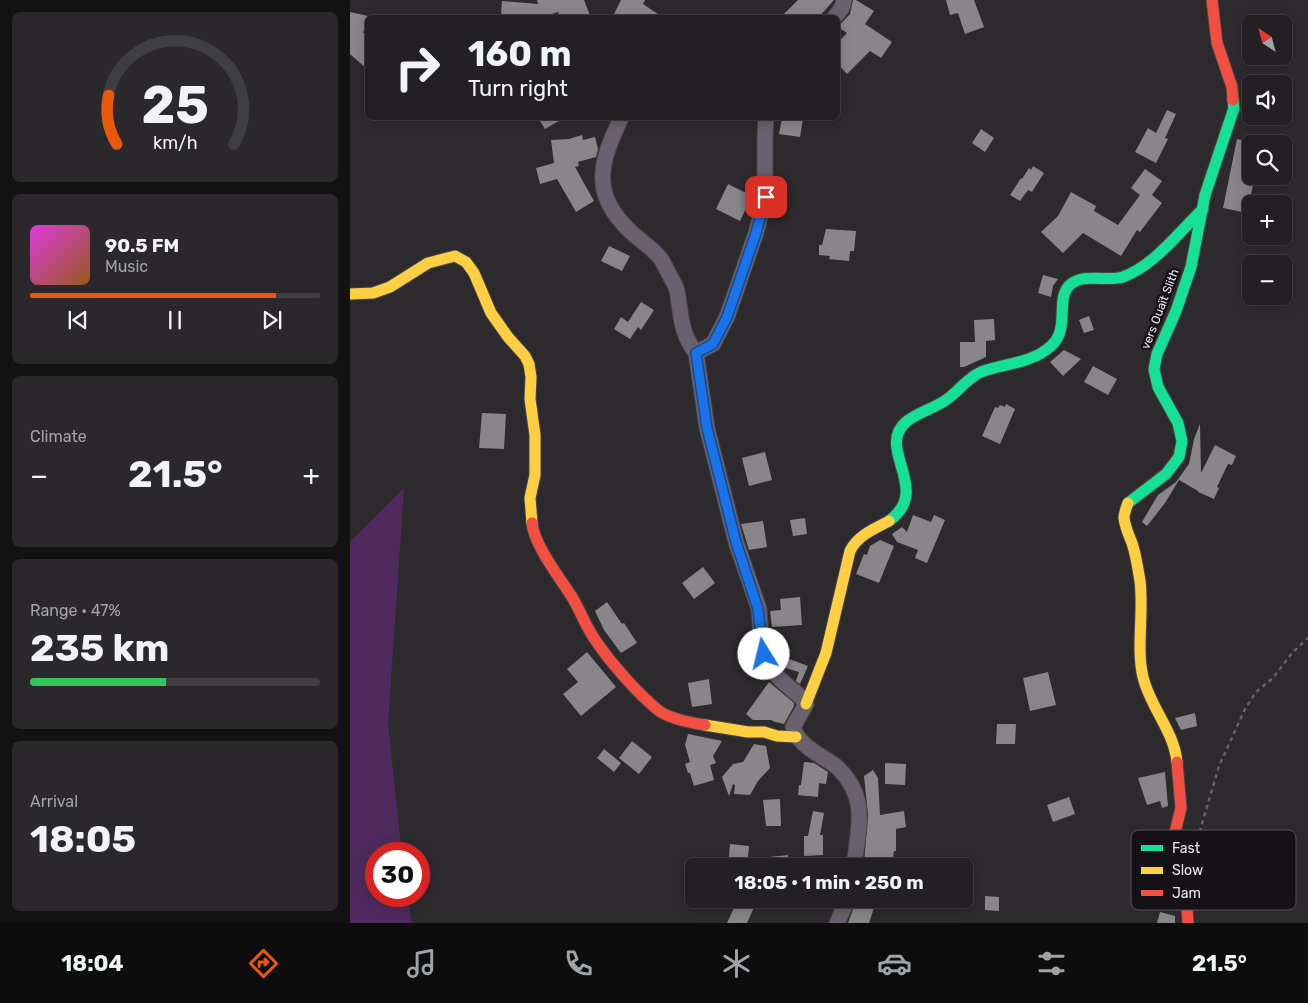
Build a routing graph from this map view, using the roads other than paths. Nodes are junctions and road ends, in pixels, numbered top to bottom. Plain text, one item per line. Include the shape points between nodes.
1 (844, 0) edge
2 (1212, 0) edge
3 (836, 15) edge
4 (620, 120) edge
5 (766, 120) edge
6 (1202, 209) junction
7 (350, 294) edge
8 (696, 353) junction
9 (806, 704) junction
10 (796, 737) junction
11 (1175, 830) edge
12 (855, 858) edge
13 (844, 908) edge
14 (1187, 910) edge
15 (837, 923) edge
16 (1188, 923) edge

1 - 3 street
2 - 6 street, vers Ouaït Slith via 1217,43 1232,87 1234,108
4 - 8 street via 609,142 603,166 602,186 608,206 660,258 677,289 682,328
5 - 8 street via 766,197 756,233 727,317 713,344
6 - 9 street via 1134,271 1111,280 1068,284 1060,336 1052,346 1018,364 980,373 967,380 945,401 912,419 899,432 896,440 906,492 904,506 849,550 826,653
6 - 11 street, vers Ouaït Slith via 1190,267 1154,369 1158,387 1178,423 1182,441 1178,457 1166,474 1129,501 1124,518 1140,582 1143,677 1176,756 1180,808
7 - 10 street via 373,293 390,287 428,263 455,256 466,262 491,313 529,364 535,435 535,474 530,498 533,531 593,637 623,675 659,711 702,725
8 - 9 street via 707,428 736,542 758,609 764,654 770,668
9 - 10 street via 793,727
10 - 12 street via 837,767 857,795 860,830
13 - 15 street
14 - 16 street, vers Ouaït Slith

